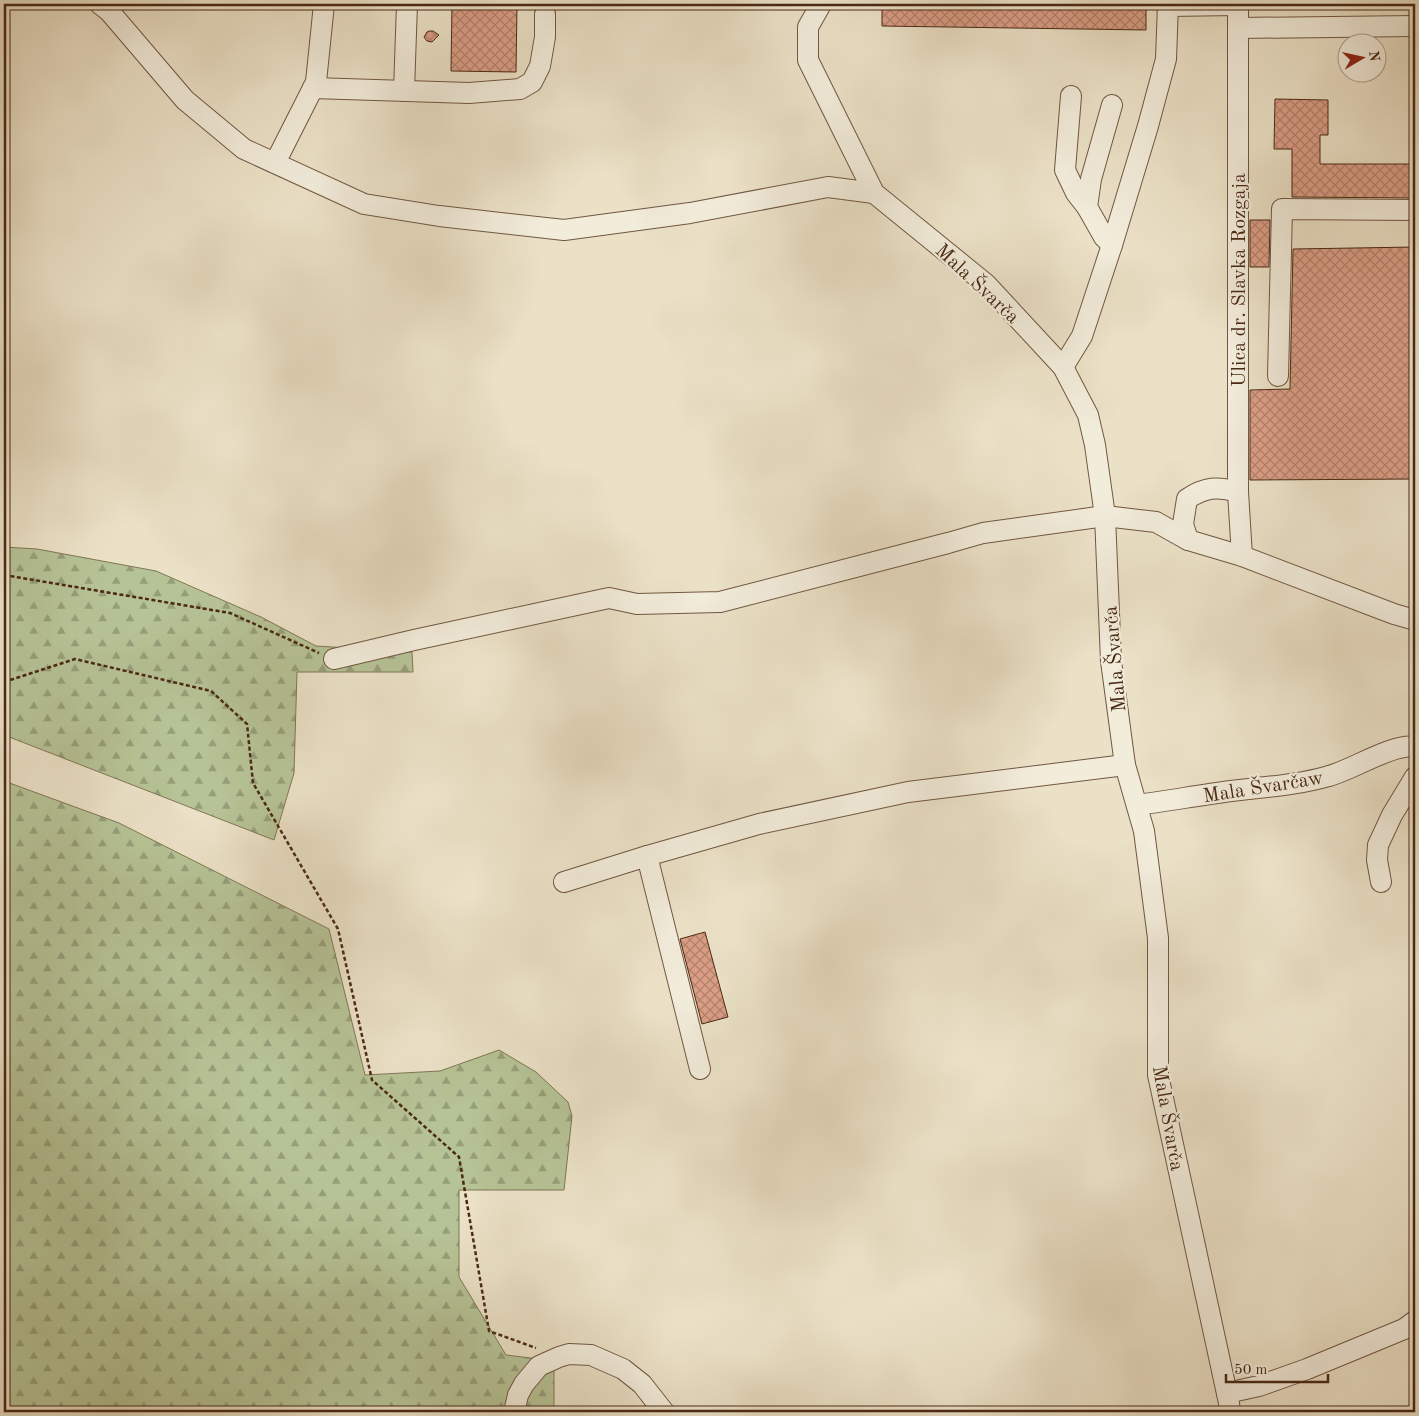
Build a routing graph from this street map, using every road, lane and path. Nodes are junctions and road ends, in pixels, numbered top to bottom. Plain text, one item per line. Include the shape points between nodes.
1 (100, 4) edge
2 (324, 4) edge
3 (407, 4) edge
4 (821, 4) edge
5 (1238, 4) edge
6 (1168, 5) edge
7 (545, 14) dead end
8 (1415, 26) edge
9 (1238, 28) junction
10 (313, 88) junction
11 (404, 91) junction
12 (1071, 96) dead end
13 (1112, 105) dead end
14 (275, 163) junction
15 (874, 193) junction
16 (1087, 207) junction
17 (1415, 210) edge
18 (1112, 245) junction
19 (1063, 367) junction
20 (1278, 376) dead end
21 (1238, 492) junction
22 (1105, 516) junction
23 (1188, 540) junction
24 (1242, 556) junction
25 (4, 575) edge
26 (1415, 620) edge
27 (334, 659) joint
28 (4, 682) edge
29 (1415, 747) edge
30 (1125, 765) junction
31 (1415, 777) edge
32 (1137, 805) junction
33 (647, 856) junction
34 (564, 882) dead end
35 (1381, 882) dead end
36 (700, 1069) dead end
37 (1415, 1321) edge
38 (559, 1357) junction
39 (1227, 1392) junction
40 (516, 1412) edge
41 (664, 1412) edge
42 (1230, 1412) edge

1 - 14 street via 185,100 244,149
2 - 10 street
3 - 11 street
4 - 15 street, Mala Švarča via 808,27 808,60
5 - 6 street
5 - 9 street, Ulica dr. Slavka Rozgaja
6 - 18 street via 1166,59
7 - 11 street via 540,66 532,82 520,89 469,93
8 - 9 street
9 - 21 street, Ulica dr. Slavka Rozgaja
10 - 11 street
10 - 14 street
12 - 16 street via 1065,170
13 - 16 street via 1091,179
14 - 15 street via 364,204 564,230 690,213 828,187
15 - 19 street, Mala Švarča via 986,284
16 - 18 street
17 - 20 street via 1282,209
18 - 19 street via 1082,336
19 - 22 street, Mala Švarča via 1088,415
21 - 23 street via 1209,488 1187,499 1183,524
21 - 24 street, Ulica dr. Slavka Rozgaja
22 - 23 street via 1156,522
22 - 27 street via 983,532 720,602 637,604 609,598
22 - 30 street, Mala Švarča via 1111,661
23 - 24 street
24 - 26 street
25 - 27 path via 230,613
28 - 38 path via 75,659 212,691 247,724 253,783 338,929 372,1080 459,1157 489,1330
29 - 32 street, Mala Švarčaw via 1386,752 1310,782
30 - 32 street, Mala Švarča
30 - 33 street via 908,792 759,824
31 - 35 street via 1392,814 1378,845
32 - 39 street, Mala Švarča via 1144,831 1158,938 1158,1075
33 - 34 street
33 - 36 street
37 - 39 street via 1404,1329 1307,1369 1260,1386
38 - 40 street via 539,1366 524,1384
38 - 41 street via 591,1355 623,1368 642,1384
39 - 42 street, Mala Švarča

